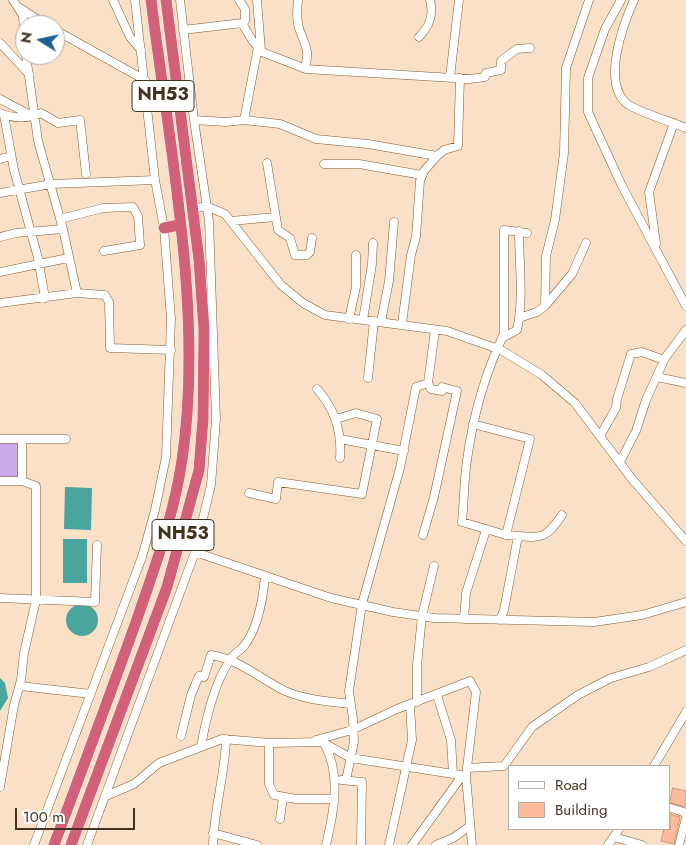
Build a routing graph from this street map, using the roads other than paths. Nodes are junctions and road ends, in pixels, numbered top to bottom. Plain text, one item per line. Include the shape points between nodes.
1 (113, 0) edge
2 (135, 0) edge
3 (151, 0) edge
4 (166, 0) edge
5 (180, 0) edge
6 (239, 0) edge
7 (257, 0) edge
8 (298, 0) edge
9 (430, 0) edge
10 (459, 0) edge
11 (589, 0) edge
12 (621, 0) edge
13 (634, 0) edge
14 (14, 3) edge
15 (22, 15) edge
16 (31, 15) edge
17 (242, 23) junction
18 (184, 30) junction
19 (65, 36) edge
20 (419, 37) dead end
21 (0, 43) edge
22 (259, 48) junction
23 (530, 48) dead end
24 (141, 50) junction
25 (28, 65) edge
26 (304, 68) junction
27 (29, 74) junction
28 (450, 77) junction
29 (460, 78) junction
30 (145, 80) junction
31 (0, 99) edge
32 (2, 114) edge
33 (34, 117) junction
34 (194, 120) junction
35 (244, 120) junction
36 (674, 123) junction
37 (686, 128) edge
38 (11, 156) junction
39 (437, 156) junction
40 (0, 159) edge
41 (267, 162) dead end
42 (324, 164) dead end
43 (86, 174) dead end
44 (422, 175) junction
45 (155, 180) junction
46 (51, 184) junction
47 (20, 189) junction
48 (0, 193) edge
49 (206, 206) junction
50 (193, 209) junction
51 (275, 217) junction
52 (60, 219) junction
53 (231, 221) junction
54 (394, 222) dead end
55 (179, 225) junction
56 (164, 228) junction
57 (63, 229) junction
58 (518, 231) junction
59 (32, 232) junction
60 (527, 233) dead end
61 (0, 237) edge
62 (312, 238) dead end
63 (373, 243) dead end
64 (586, 243) dead end
65 (104, 252) dead end
66 (659, 253) junction
67 (356, 254) dead end
68 (68, 258) junction
69 (39, 265) junction
70 (0, 272) edge
71 (77, 294) junction
72 (45, 298) junction
73 (0, 303) edge
74 (545, 306) junction
75 (686, 306) edge
76 (519, 318) junction
77 (348, 319) junction
78 (363, 320) junction
79 (378, 321) junction
80 (402, 324) junction
81 (435, 330) junction
82 (686, 330) edge
83 (502, 338) junction
84 (496, 349) junction
85 (170, 350) junction
86 (664, 360) junction
87 (657, 377) junction
88 (368, 378) dead end
89 (428, 383) junction
90 (686, 383) edge
91 (317, 389) dead end
92 (336, 420) junction
93 (473, 424) junction
94 (600, 436) junction
95 (0, 439) edge
96 (22, 439) junction
97 (66, 439) dead end
98 (340, 439) junction
99 (372, 445) junction
100 (404, 451) junction
101 (340, 458) dead end
102 (620, 462) junction
103 (0, 481) edge
104 (22, 482) junction
105 (249, 493) dead end
106 (562, 515) dead end
107 (486, 530) junction
108 (423, 535) dead end
109 (506, 535) junction
110 (518, 536) junction
111 (686, 541) edge
112 (97, 544) dead end
113 (195, 552) junction
114 (434, 566) dead end
115 (264, 576) junction
116 (0, 598) edge
117 (36, 600) junction
118 (686, 602) edge
119 (362, 604) junction
120 (422, 616) junction
121 (464, 619) junction
122 (500, 620) junction
123 (686, 650) edge
124 (231, 659) junction
125 (20, 686) junction
126 (91, 694) junction
127 (437, 695) junction
128 (350, 704) junction
129 (414, 704) junction
130 (686, 712) edge
131 (354, 729) junction
132 (181, 736) dead end
133 (226, 739) junction
134 (314, 741) junction
135 (269, 743) junction
136 (325, 743) junction
137 (201, 746) junction
138 (350, 757) junction
139 (655, 765) edge
140 (407, 767) junction
141 (462, 773) junction
142 (334, 779) junction
143 (346, 780) junction
144 (0, 787) edge
145 (106, 796) junction
146 (283, 798) junction
147 (334, 800) junction
148 (671, 808) dead end
149 (686, 813) edge
150 (686, 818) edge
151 (280, 819) dead end
152 (470, 826) junction
153 (618, 830) edge
154 (214, 833) junction
155 (614, 838) junction
156 (34, 845) edge
157 (54, 845) edge
158 (71, 845) edge
159 (87, 845) edge
160 (213, 845) edge
161 (257, 845) edge
162 (326, 845) edge
163 (361, 845) edge
164 (389, 845) edge
165 (412, 845) edge
166 (436, 845) edge
167 (472, 845) edge
168 (608, 845) edge
169 (642, 845) edge
170 (679, 845) edge

1 - 24 street via 130,37
2 - 24 street
3 - 55 highway, NH53
4 - 50 highway, NH53
5 - 18 street
6 - 17 street via 245,9 245,21
7 - 22 street
8 - 26 street via 297,20 308,51
9 - 20 street via 430,24
10 - 28 street
11 - 74 street via 566,68 564,153 555,220 546,256
12 - 66 street via 605,29 588,78 588,112 622,186
13 - 36 street via 623,25 615,61 618,94 627,104
14 - 15 street
14 - 16 street
17 - 18 street
17 - 22 street
18 - 34 street
19 - 30 street
21 - 27 street
22 - 26 street via 281,61
22 - 35 street
23 - 29 street via 517,49 501,61 502,70 486,73 485,77
24 - 30 street
25 - 27 street
26 - 28 street
27 - 33 street
28 - 29 street
29 - 39 street via 458,146
30 - 45 street
31 - 33 street
32 - 33 street
32 - 38 street
33 - 43 street via 41,113 58,123 80,120
33 - 46 street
34 - 35 street
34 - 49 street
35 - 39 street via 280,124 316,139
36 - 37 street
36 - 66 street via 649,192
38 - 40 street
38 - 47 street
39 - 44 street
41 - 51 street
42 - 44 street via 359,164
44 - 80 street
45 - 46 street
45 - 56 street
46 - 47 street
46 - 52 street
47 - 48 street
47 - 59 street
49 - 50 street
49 - 53 street via 225,214
49 - 113 street via 216,418 212,485
50 - 158 highway, NH53 via 204,330 199,470 167,587
51 - 53 street
51 - 62 street via 278,230 290,238 295,255 310,252
52 - 57 street
52 - 65 street via 103,208 132,207 138,216 140,245
53 - 77 street via 266,268 302,304
54 - 79 street via 389,281
55 - 56 highway
55 - 157 highway, NH53 via 188,331 182,460 164,541
56 - 85 street via 171,318
57 - 59 street
57 - 68 street
58 - 60 street
58 - 76 street via 521,274
58 - 83 street via 504,230
59 - 61 street
59 - 69 street
63 - 78 street
64 - 74 street via 572,274
66 - 75 street
67 - 77 street via 356,287
68 - 69 street
68 - 71 street
69 - 70 street
69 - 72 street
71 - 72 street
71 - 85 street via 105,295 109,302 110,348
72 - 73 street
74 - 76 street
76 - 83 street via 517,330
77 - 78 street
78 - 79 street
79 - 80 street
79 - 88 street
80 - 81 street
81 - 84 street via 448,331
81 - 89 street
82 - 86 street
83 - 84 street
84 - 93 street
84 - 94 street via 542,375 575,403
85 - 126 street via 166,456 156,510
86 - 87 street
86 - 94 street via 642,352 631,354 616,408
87 - 90 street
87 - 102 street
89 - 100 street via 416,387
89 - 108 street via 431,389 442,391 442,387 457,391
91 - 92 street
92 - 98 street
92 - 99 street via 356,413 377,419
93 - 107 street via 466,461 462,522
93 - 109 street via 530,439
94 - 102 street
95 - 96 street
96 - 97 street
96 - 104 street
98 - 99 street
98 - 101 street
99 - 100 street
99 - 105 street via 362,494 278,482 276,499
100 - 119 street
102 - 111 street
103 - 104 street
104 - 117 street via 36,486
106 - 110 street via 551,532 542,536
107 - 109 street
107 - 121 street via 466,593
109 - 110 street
110 - 122 street
112 - 117 street via 95,602
113 - 115 street
113 - 145 street
114 - 120 street
115 - 119 street
115 - 124 street via 262,600 254,626 244,647
116 - 117 street
117 - 125 street
118 - 122 street via 642,615 594,622
119 - 120 street
119 - 128 street via 353,654
120 - 121 street
120 - 129 street
121 - 122 street
123 - 141 street via 650,667 611,678 578,695 532,728 504,766
124 - 128 street via 298,696
124 - 132 street via 211,655 207,673 204,677 199,676
124 - 137 street via 212,703
125 - 126 street
125 - 144 street
126 - 156 street
127 - 129 street
127 - 141 street
127 - 141 street via 470,681 476,692
128 - 131 street
129 - 131 street
129 - 140 street
130 - 139 street
131 - 134 street
131 - 138 street
133 - 135 street
133 - 137 street
133 - 154 street
134 - 135 street
134 - 136 street
135 - 146 street via 269,784 274,795
136 - 138 street
136 - 142 street via 333,760
137 - 145 street via 159,763 134,784
138 - 140 street
138 - 143 street
140 - 141 street
140 - 164 street
141 - 152 street
141 - 165 street
142 - 143 street
142 - 147 street
143 - 163 street via 362,782
145 - 159 street
146 - 147 street
146 - 151 street
147 - 162 street
148 - 149 street
150 - 170 street
152 - 166 street
152 - 167 street
153 - 155 street
154 - 160 street
154 - 161 street
155 - 168 street
155 - 169 street

